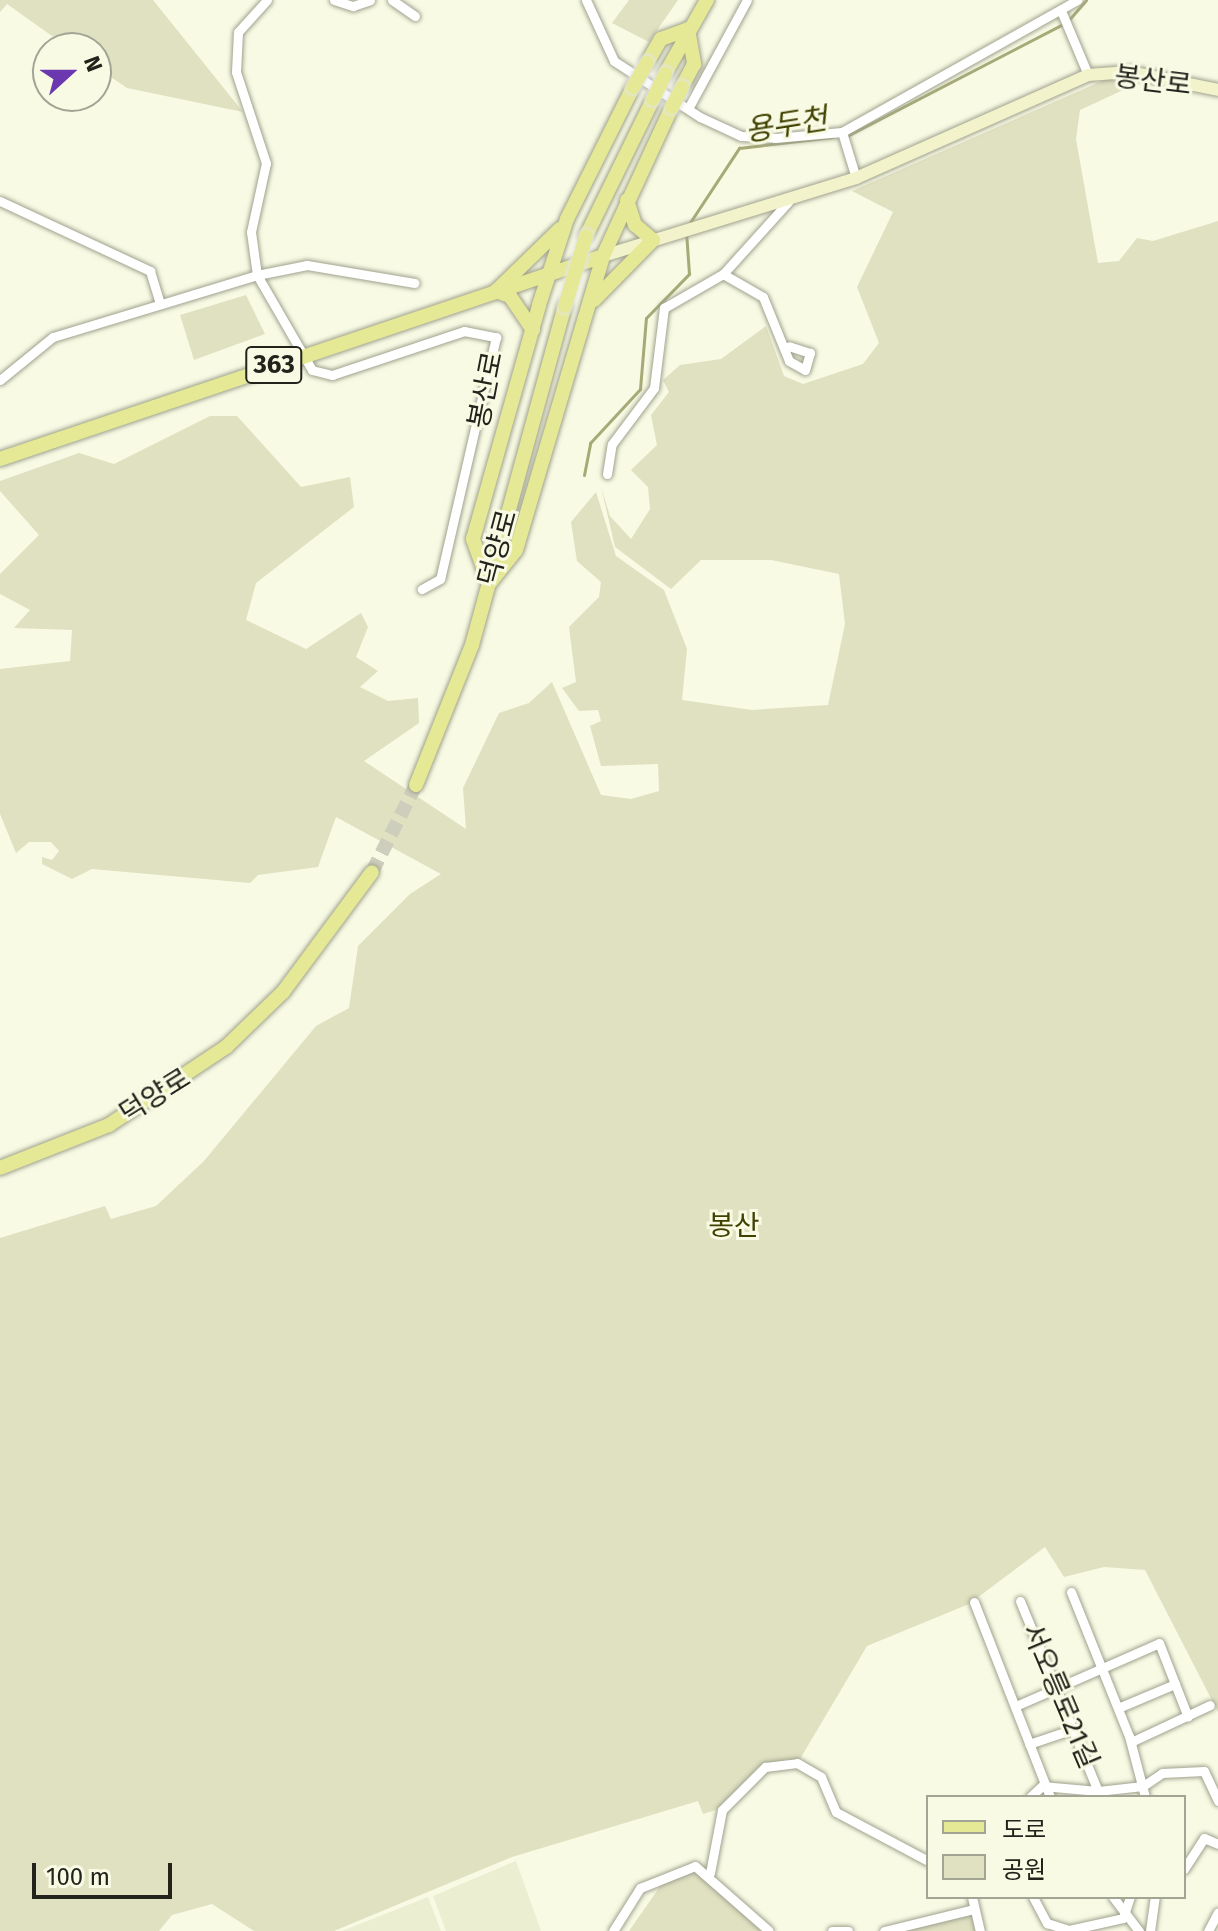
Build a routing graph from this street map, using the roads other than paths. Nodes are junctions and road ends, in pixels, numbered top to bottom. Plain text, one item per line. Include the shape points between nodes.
1 (267, 0) edge
2 (334, 0) edge
3 (370, 0) edge
4 (392, 0) edge
5 (586, 0) edge
6 (707, 0) edge
7 (747, 0) edge
8 (1077, 0) edge
9 (1062, 13) junction
10 (415, 16) dead end
11 (688, 29) junction
12 (1088, 75) junction
13 (1218, 90) edge
14 (690, 105) junction
15 (842, 132) junction
16 (856, 178) junction
17 (627, 200) junction
18 (0, 201) edge
19 (789, 201) junction
20 (567, 219) junction
21 (653, 240) junction
22 (603, 256) junction
23 (548, 274) junction
24 (723, 274) junction
25 (257, 275) junction
26 (414, 283) dead end
27 (496, 291) junction
28 (160, 303) junction
29 (585, 317) junction
30 (533, 330) junction
31 (789, 346) dead end
32 (303, 354) junction
33 (0, 380) edge
34 (0, 459) edge
35 (607, 474) dead end
36 (489, 584) junction
37 (422, 589) dead end
38 (416, 785) tunnel mouth
39 (372, 872) tunnel mouth
40 (0, 1168) edge
41 (1071, 1592) dead end
42 (1020, 1601) dead end
43 (974, 1602) dead end
44 (1103, 1669) junction
45 (1175, 1684) junction
46 (1059, 1690) junction
47 (1018, 1705) junction
48 (1210, 1705) dead end
49 (1118, 1708) junction
50 (1188, 1717) junction
51 (1076, 1728) junction
52 (1131, 1742) junction
53 (1029, 1744) junction
54 (1042, 1786) junction
55 (1143, 1786) junction
56 (1098, 1791) junction
57 (1032, 1795) edge
58 (1049, 1795) edge
59 (1145, 1795) edge
60 (1218, 1801) edge
61 (1218, 1844) edge
62 (926, 1860) edge
63 (1186, 1866) edge
64 (710, 1873) junction
65 (972, 1899) edge
66 (1034, 1899) edge
67 (1115, 1899) edge
68 (1130, 1899) edge
69 (1155, 1899) edge
70 (974, 1909) junction
71 (1218, 1912) edge
72 (1128, 1914) junction
73 (1096, 1929) edge
74 (613, 1931) edge
75 (769, 1931) edge
76 (832, 1931) edge
77 (848, 1931) edge
78 (884, 1931) edge
79 (980, 1931) edge
80 (1139, 1931) edge
81 (1150, 1931) edge
82 (1208, 1931) edge

1 - 25 street, 봉산로 via 238,32 236,72 266,163 251,232
2 - 3 street via 353,6
4 - 10 street
5 - 14 street via 614,61
6 - 11 main road
7 - 14 street
8 - 9 street
9 - 12 street, 봉산로
9 - 15 street
11 - 17 main road, bridge via 694,64
11 - 20 main road, bridge via 661,39
11 - 36 main road, 덕양로, bridge via 586,236
12 - 13 main road, 봉산로 / 363 via 1129,72
12 - 16 main road, 봉산로 / 363
14 - 15 street via 741,136
15 - 16 street
16 - 19 main road, 봉산로 / 363
17 - 21 main road via 635,225
17 - 22 main road
18 - 28 street via 150,271
19 - 21 main road, 봉산로 / 363
19 - 24 street, 봉산로
20 - 23 main road
20 - 27 main road
21 - 22 main road, 363
21 - 29 main road via 612,277
22 - 23 main road, 363
22 - 29 main road
23 - 27 main road, 363
23 - 30 main road
24 - 31 street via 763,297
24 - 35 street, 봉산로 via 664,308 654,388 612,444
25 - 26 street via 307,265
25 - 28 street
25 - 32 street, 봉산로
27 - 30 main road via 510,296
27 - 32 main road, 363
28 - 33 street via 53,337
29 - 36 main road via 516,550
30 - 36 main road via 473,539
32 - 34 main road, 363
32 - 37 street, 봉산로 via 312,370 332,375 464,331 496,337 440,579
36 - 38 main road, 덕양로
39 - 40 main road, 덕양로 via 292,981 226,1047 109,1125
41 - 44 street
42 - 46 street, 서오릉로21길
43 - 47 street, 서오릉로21길
44 - 45 street via 1159,1643
44 - 46 street
44 - 49 street
45 - 49 street
45 - 50 street
46 - 47 street
46 - 51 street, 서오릉로21길
47 - 53 street, 서오릉로21길
48 - 50 street
49 - 52 street
50 - 52 street
51 - 53 street
51 - 56 street, 서오릉로21길
52 - 55 street
53 - 54 street, 서오릉로21길
54 - 56 street, 서오릉로21길
54 - 57 street, 서오릉로21길
54 - 58 street, 서오릉로21길
55 - 56 street, 서오릉로21길
55 - 59 street
55 - 60 street, 서오릉로21길 via 1162,1773 1204,1771
61 - 63 street via 1204,1838
62 - 64 street via 836,1812 821,1777 797,1763 765,1767 722,1810
64 - 74 street via 695,1866 667,1871 640,1888
64 - 75 street
65 - 70 street
66 - 73 street via 1047,1923
67 - 72 street
68 - 72 street
69 - 81 street
70 - 78 street
70 - 79 street
71 - 82 street
72 - 73 street
72 - 80 street
76 - 77 street

